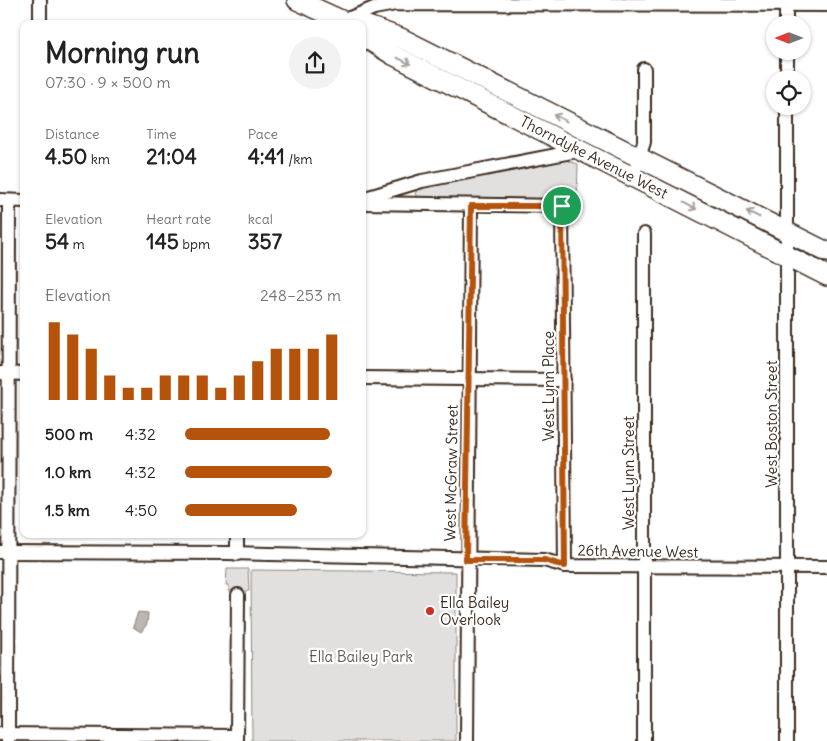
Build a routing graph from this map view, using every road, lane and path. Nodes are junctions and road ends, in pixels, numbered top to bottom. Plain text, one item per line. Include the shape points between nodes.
1 (40, 0) edge
2 (297, 0) edge
3 (786, 5) junction
4 (827, 5) edge
5 (786, 15) edge
6 (40, 20) edge
7 (341, 20) edge
8 (349, 20) edge
9 (366, 25) edge
10 (366, 38) edge
11 (644, 69) dead end
12 (787, 115) edge
13 (595, 135) junction
14 (581, 150) junction
15 (639, 157) junction
16 (633, 177) junction
17 (366, 198) edge
18 (5, 201) edge
19 (20, 201) edge
20 (366, 204) edge
21 (471, 206) junction
22 (788, 231) junction
23 (644, 234) dead end
24 (827, 252) edge
25 (788, 255) junction
26 (827, 276) edge
27 (4, 373) edge
28 (20, 374) edge
29 (366, 378) edge
30 (468, 379) junction
31 (564, 380) junction
32 (237, 538) edge
33 (4, 552) edge
34 (237, 554) junction
35 (466, 560) junction
36 (565, 566) junction
37 (787, 567) junction
38 (827, 567) edge
39 (644, 568) junction
40 (238, 595) dead end
41 (5, 736) edge
42 (237, 738) edge
43 (467, 741) edge
44 (644, 741) edge
45 (788, 741) edge

1 - 6 street
2 - 7 main road, Thorndyke Avenue West
3 - 4 street
3 - 5 street
3 - 8 street via 396,4 374,8
13 -> 9 main road, Thorndyke Avenue West via 401,38
10 -> 14 main road, Thorndyke Avenue West
11 - 15 street via 644,142
12 - 22 street, West Boston Street
13 - 14 street
13 - 15 main road, Thorndyke Avenue West
14 - 16 main road, Thorndyke Avenue West
14 - 17 street via 422,181
15 - 16 street
22 -> 15 main road, Thorndyke Avenue West
16 -> 25 main road, Thorndyke Avenue West
18 - 19 street
18 - 27 street
20 - 21 street
21 - 30 street, West McGraw Street
21 - 31 street, West Lynn Place via 562,206
22 - 24 main road, Thorndyke Avenue West
22 - 25 street, West Boston Street
23 - 39 street, West Lynn Street
25 - 26 main road, Thorndyke Avenue West
25 - 37 street, West Boston Street
27 - 28 street
27 - 33 street
29 - 30 street
30 - 31 street
30 - 35 street, West McGraw Street
31 - 36 street, West Lynn Place
32 - 34 street
33 - 34 street, 26th Avenue West
33 - 41 street
34 - 35 street, 26th Avenue West
35 - 36 street, 26th Avenue West via 544,560
35 - 43 street, West McGraw Street
36 - 39 street, 26th Avenue West
37 - 38 street, 26th Avenue West
37 - 39 street, 26th Avenue West
37 - 45 street, West Boston Street
39 - 44 street, West Lynn Street
40 - 42 street
41 - 42 street

